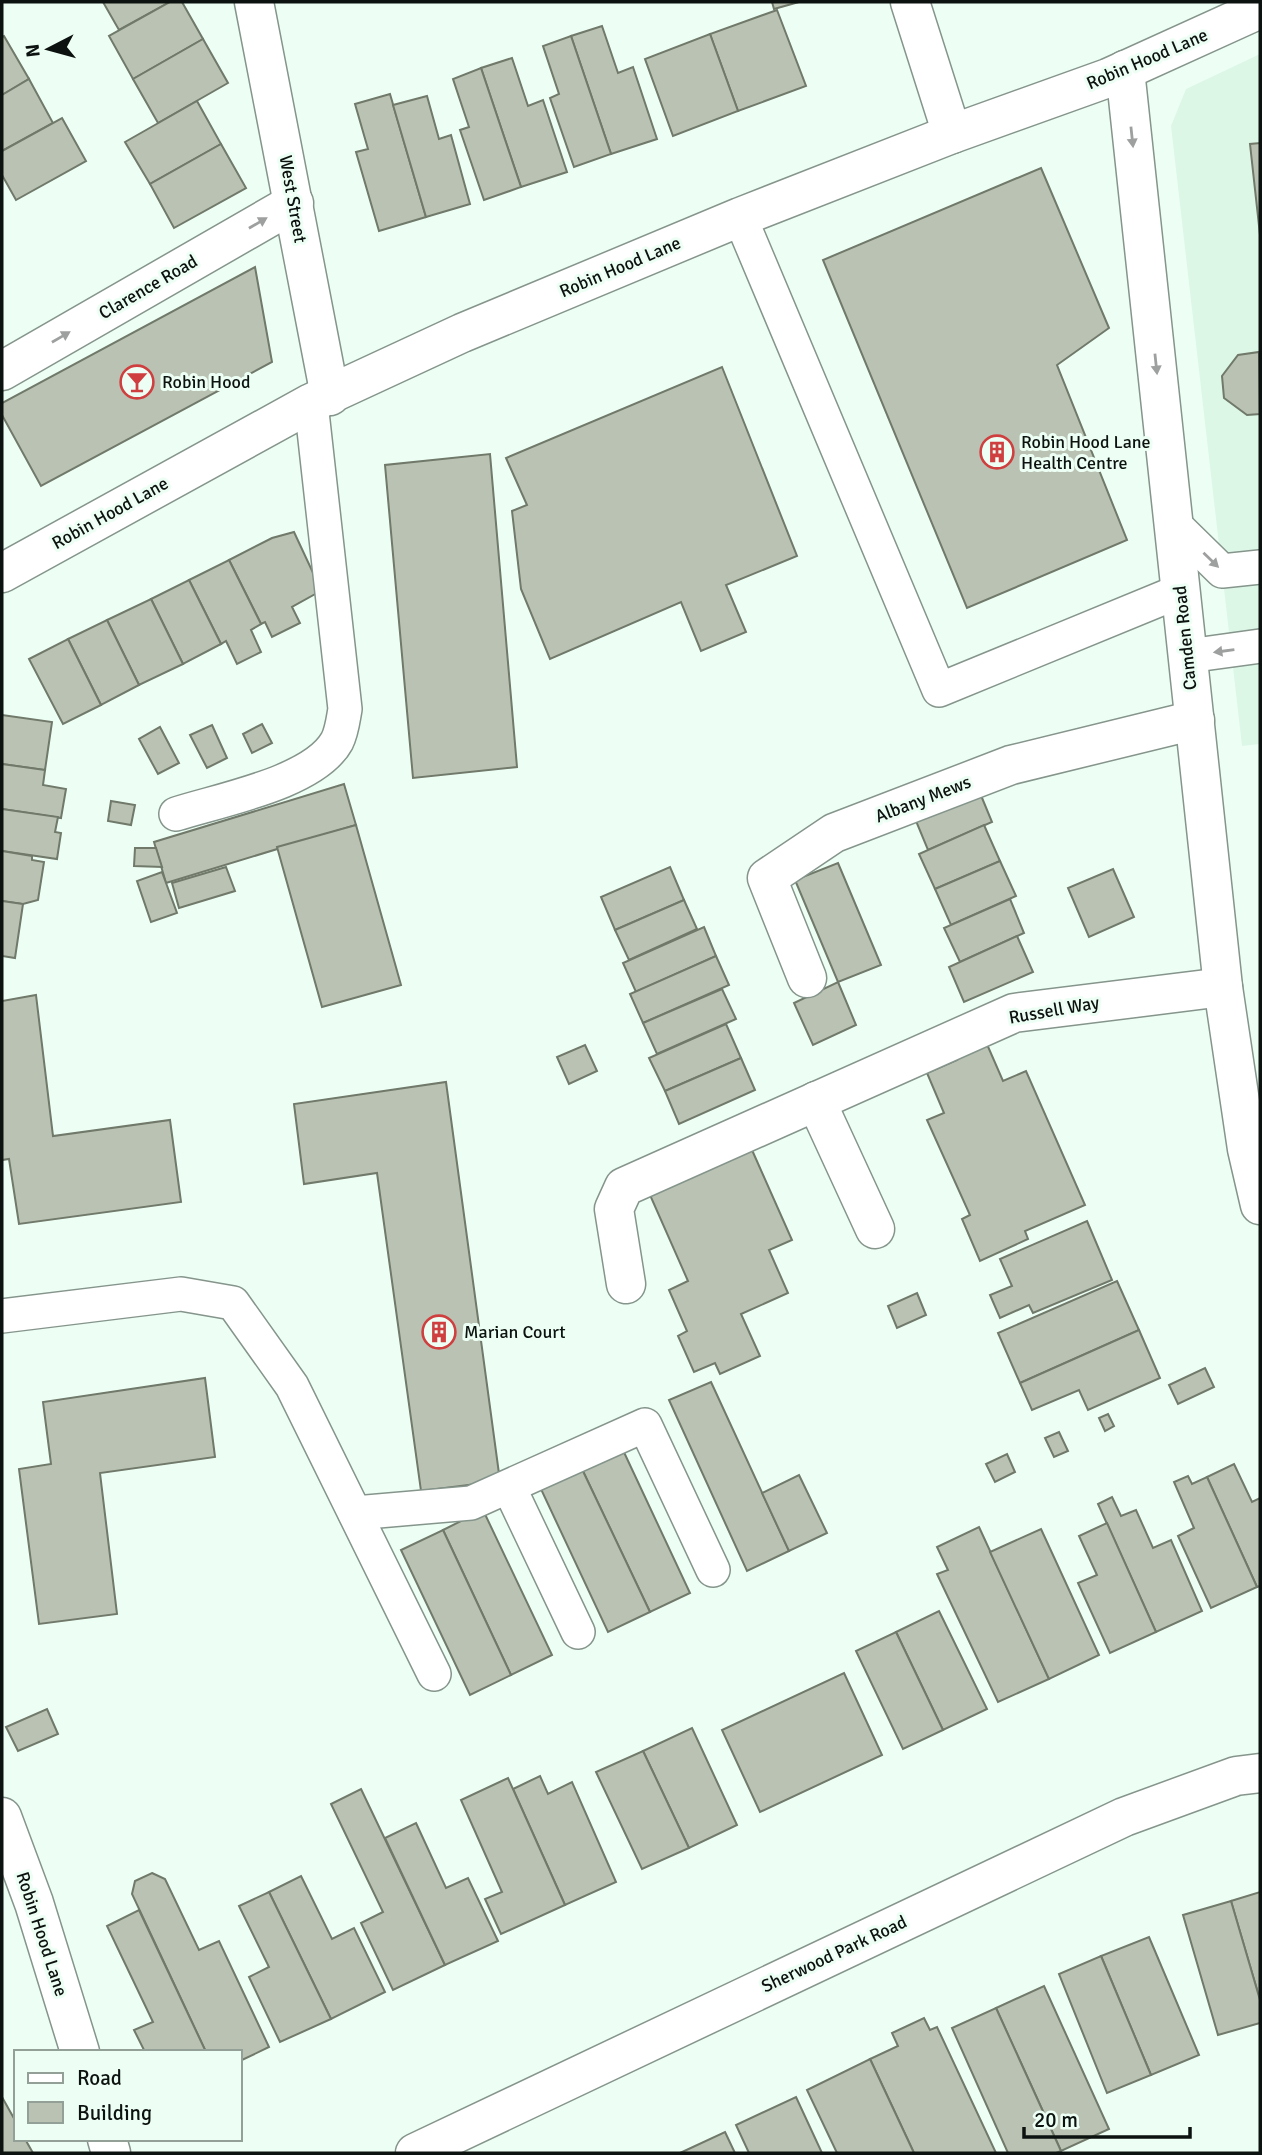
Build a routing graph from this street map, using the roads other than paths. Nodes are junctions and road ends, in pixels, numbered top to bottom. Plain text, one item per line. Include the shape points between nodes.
1 (254, 2) edge
2 (910, 2) edge
3 (1260, 9) edge
4 (1125, 70) junction
5 (952, 134) junction
6 (294, 203) junction
7 (740, 217) junction
8 (2, 371) edge
9 (320, 400) junction
10 (1173, 523) junction
11 (1260, 567) edge
12 (2, 573) edge
13 (1180, 592) junction
14 (1260, 646) edge
15 (1188, 656) junction
16 (1195, 720) junction
17 (176, 814) dead end
18 (807, 978) dead end
19 (1223, 986) junction
20 (816, 1101) junction
21 (1260, 1205) edge
22 (875, 1229) dead end
23 (626, 1284) dead end
24 (2, 1316) edge
25 (509, 1487) junction
26 (355, 1513) junction
27 (713, 1570) dead end
28 (578, 1632) dead end
29 (434, 1674) dead end
30 (1260, 1773) edge
31 (2, 1817) edge
32 (79, 2050) edge
33 (415, 2153) edge

1 - 6 street, West Street
2 - 5 street
3 - 4 street, Robin Hood Lane
4 - 5 street, Robin Hood Lane
4 -> 10 street, Camden Road
5 - 7 street, Robin Hood Lane
8 -> 6 street, Clarence Road
6 - 9 street, West Street
7 - 9 street, Robin Hood Lane via 462,333
7 - 13 lane via 939,690
9 - 12 street, Robin Hood Lane
9 - 17 lane via 345,709 342,726 336,741 308,769
10 -> 11 lane via 1222,571
10 - 13 street, Camden Road
13 - 15 street, Camden Road
14 -> 15 lane
15 - 16 street, Camden Road
16 - 18 street, Albany Mews via 1011,765 834,834 767,878
16 - 19 street, Camden Road
19 - 20 street, Russell Way via 1014,1013
19 - 21 street, Camden Road
20 - 22 street
20 - 23 street, Russell Way via 624,1187 614,1209
24 - 26 lane via 181,1294 233,1303 292,1386
25 - 26 lane via 471,1503
25 - 27 lane via 645,1425
25 - 28 lane
26 - 29 lane
30 - 33 street, Sherwood Park Road via 1236,1776 1124,1817
31 - 32 street, Robin Hood Lane

